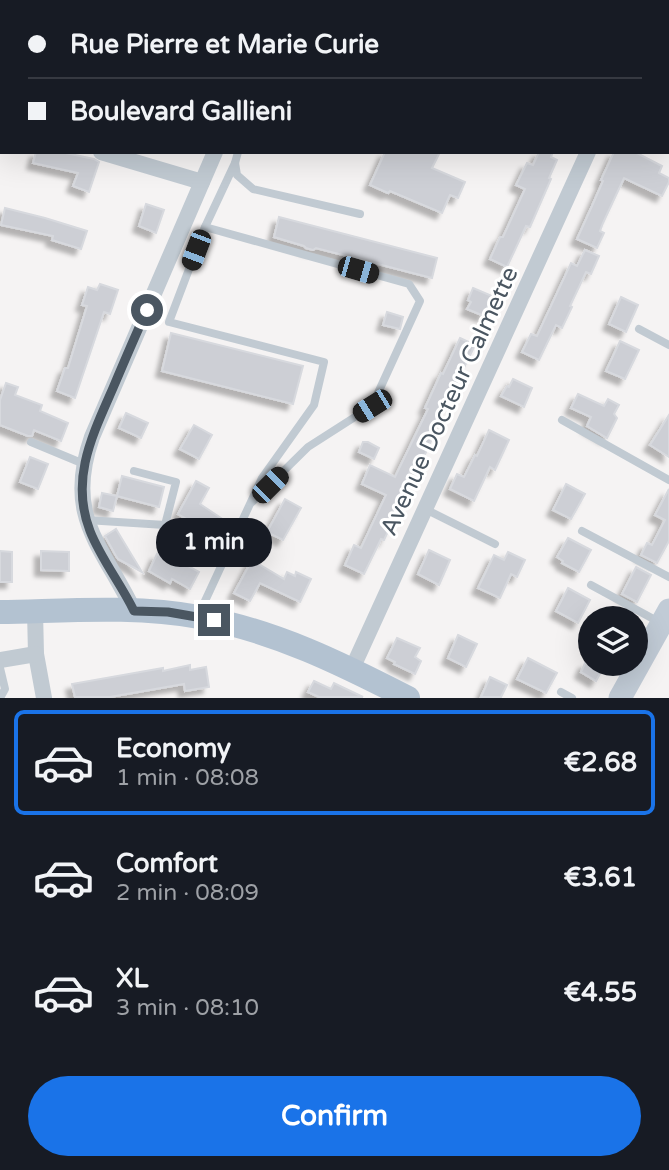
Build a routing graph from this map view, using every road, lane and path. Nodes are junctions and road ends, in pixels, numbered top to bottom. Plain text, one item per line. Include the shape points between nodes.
1 (109, 154) edge
2 (214, 154) edge
3 (237, 154) edge
4 (587, 154) edge
5 (235, 163) junction
6 (202, 182) junction
7 (360, 214) dead end
8 (205, 227) junction
9 (639, 329) dead end
10 (669, 345) edge
11 (562, 420) dead end
12 (31, 442) dead end
13 (84, 464) junction
14 (135, 471) dead end
15 (669, 480) edge
16 (250, 505) junction
17 (425, 509) junction
18 (86, 520) junction
19 (582, 531) dead end
20 (495, 544) dead end
21 (669, 577) edge
22 (591, 585) dead end
23 (35, 611) junction
24 (134, 611) junction
25 (0, 612) edge
26 (198, 617) junction
27 (665, 617) edge
28 (36, 654) junction
29 (0, 660) edge
30 (0, 668) edge
31 (352, 669) junction
32 (561, 692) dead end
33 (1, 698) edge
34 (44, 698) edge
35 (408, 698) edge
36 (572, 698) edge
37 (620, 698) edge

1 - 6 street
2 - 6 street
3 - 5 lane
4 - 17 street, Avenue Docteur Calmette
5 - 7 lane via 237,175 253,190
5 - 8 lane
6 - 13 street
8 - 16 lane via 169,321 324,362 314,405 262,478
8 - 16 lane via 409,284 420,302 372,406 308,446
9 - 10 lane
11 - 15 lane
12 - 13 lane
13 - 18 street
14 - 18 lane via 176,482 165,525
16 - 26 lane
17 - 20 lane
17 - 31 street, Avenue Docteur Calmette
18 - 24 street
19 - 21 lane
22 - 27 lane
23 - 24 main road
23 - 25 main road
23 - 28 street
24 - 26 main road
26 - 31 main road via 273,635
27 - 37 main road
28 - 29 street
28 - 34 street
30 - 33 lane via 5,690
31 - 35 main road
32 - 36 lane

